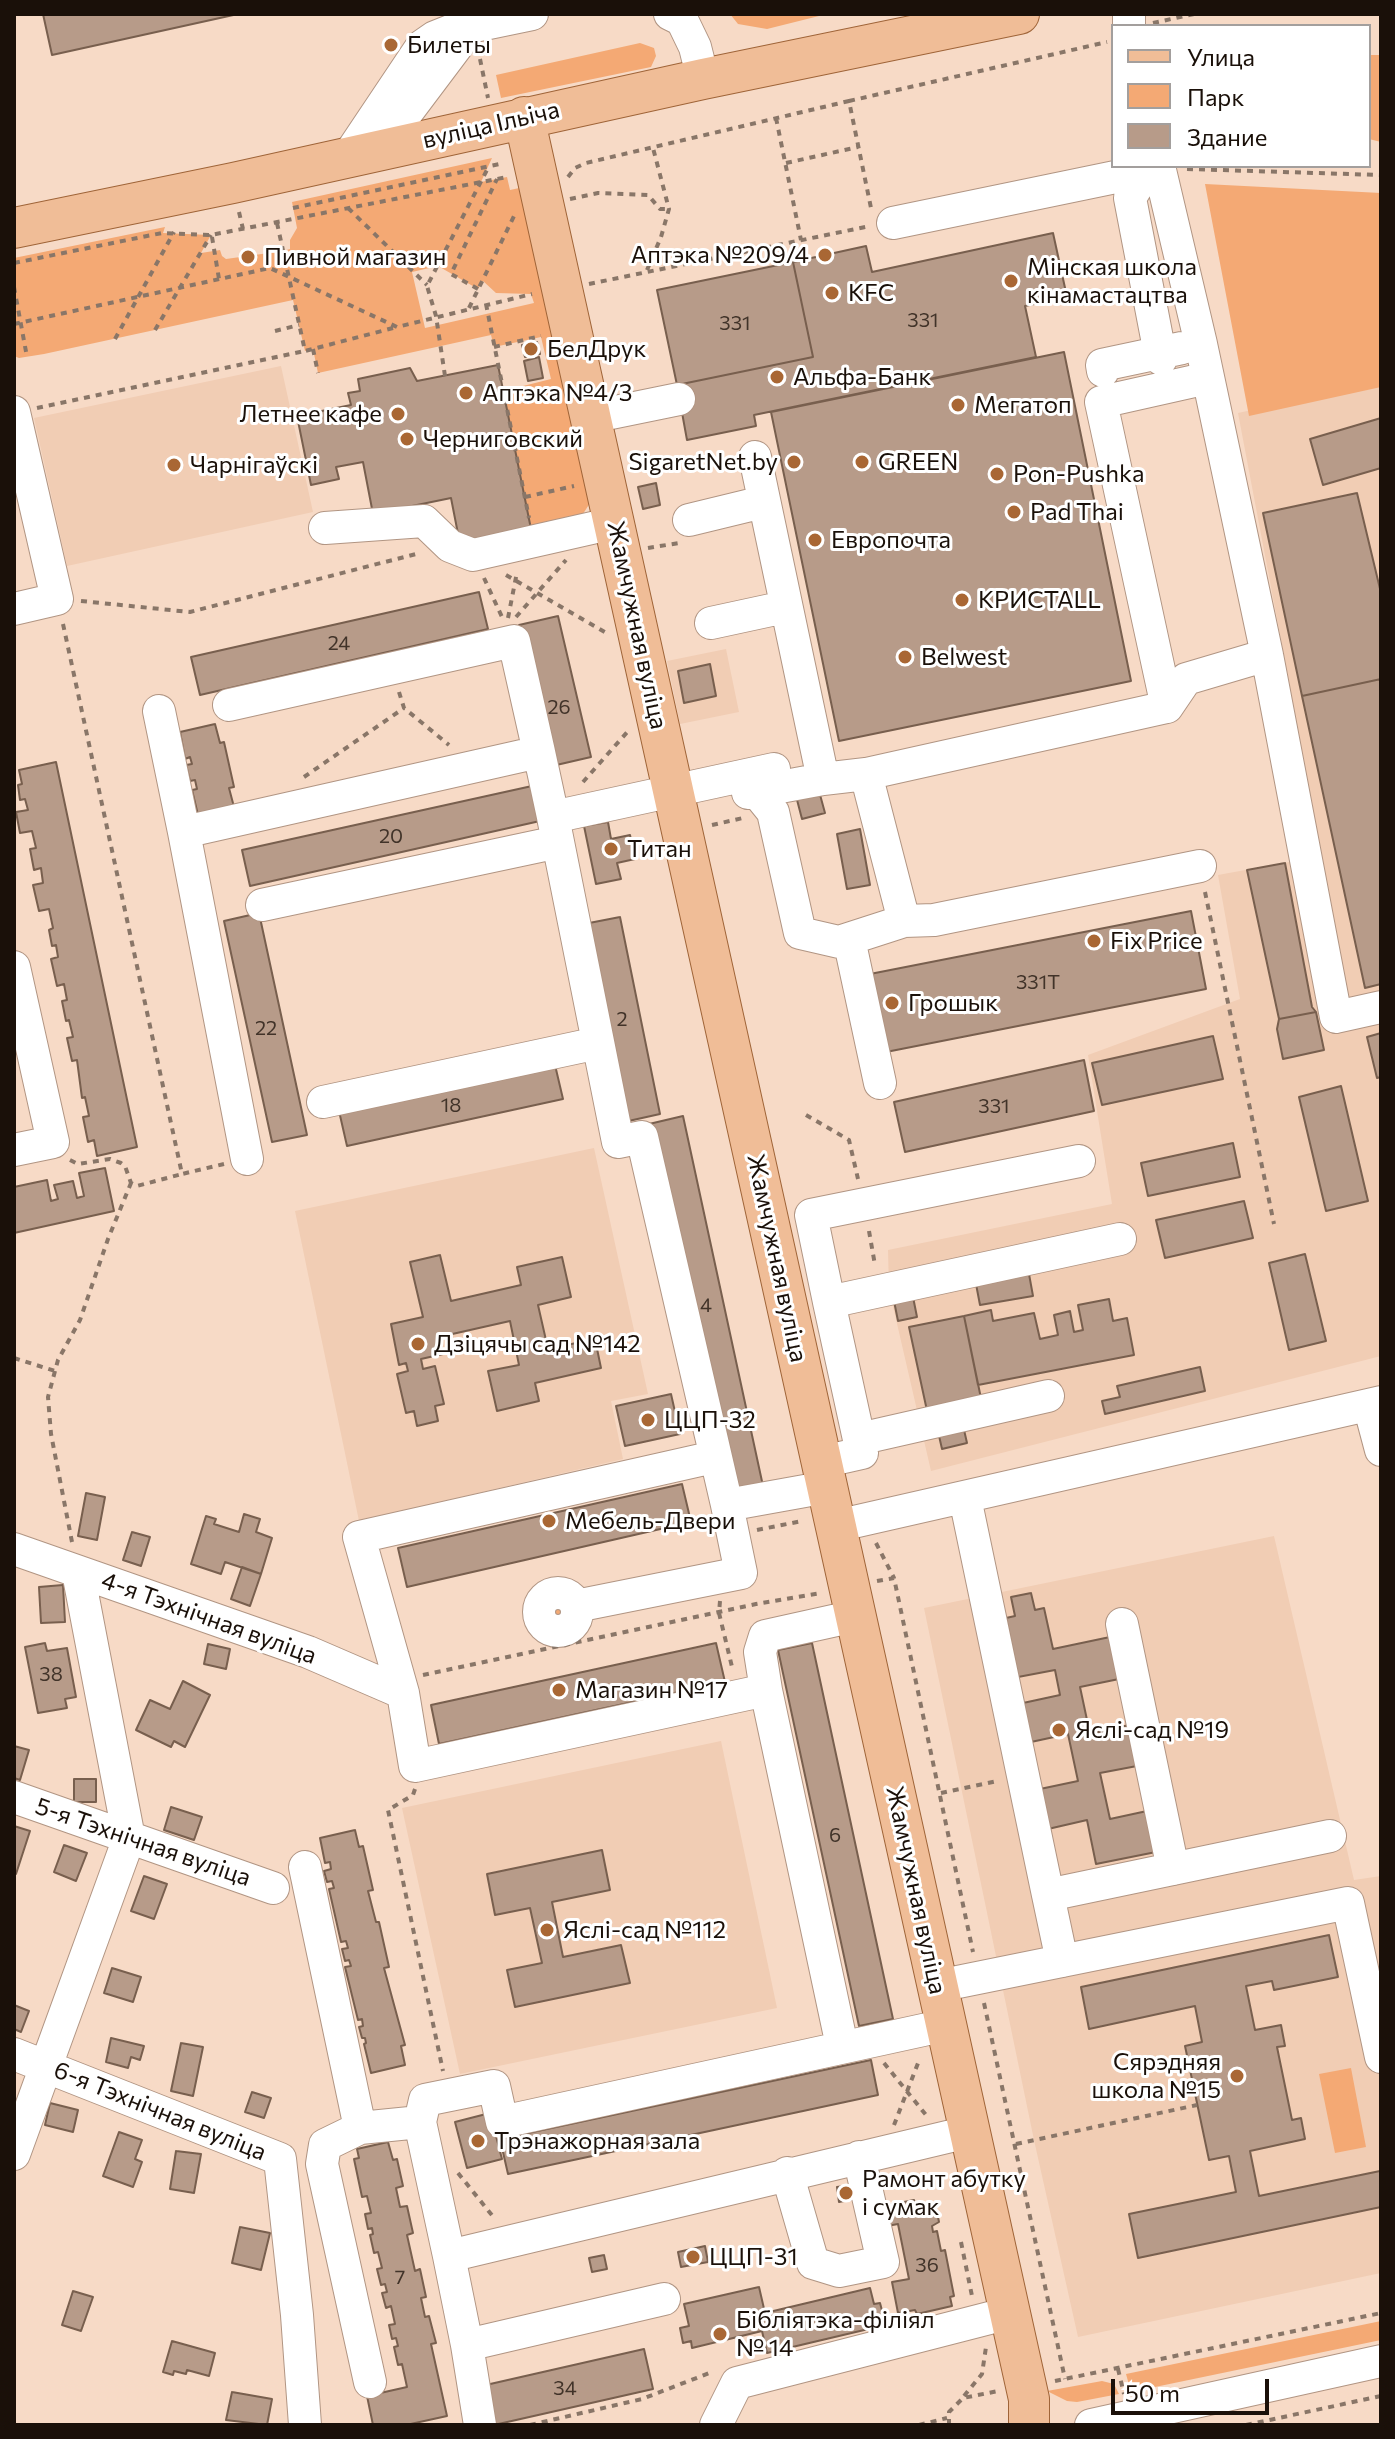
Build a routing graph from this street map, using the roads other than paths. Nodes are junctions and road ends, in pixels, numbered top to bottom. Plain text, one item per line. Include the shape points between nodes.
1 (532, 14) edge
2 (670, 14) edge
3 (1019, 14) edge
4 (967, 20) edge
5 (703, 79) junction
6 (524, 117) junction
7 (347, 158) junction
8 (1155, 168) edge
9 (879, 219) road end
10 (14, 228) edge
11 (1153, 373) junction
12 (677, 410) dead end
13 (24, 415) edge
14 (593, 426) junction
15 (755, 457) dead end
16 (763, 502) junction
17 (689, 520) dead end
18 (614, 523) junction
19 (325, 528) dead end
20 (785, 607) junction
21 (14, 609) edge
22 (711, 623) dead end
23 (1267, 655) junction
24 (229, 705) dead end
25 (1167, 707) junction
26 (159, 711) dead end
27 (539, 752) junction
28 (866, 774) junction
29 (823, 779) junction
30 (768, 791) junction
31 (683, 809) junction
32 (555, 829) junction
33 (184, 832) junction
34 (1200, 866) road end
35 (262, 905) dead end
36 (904, 921) junction
37 (849, 939) junction
38 (14, 967) edge
39 (1381, 1007) edge
40 (598, 1043) junction
41 (880, 1083) dead end
42 (323, 1102) dead end
43 (14, 1150) edge
44 (247, 1159) road end
45 (1079, 1161) dead end
46 (1120, 1239) dead end
47 (829, 1302) junction
48 (1048, 1396) dead end
49 (1375, 1404) edge
50 (859, 1439) junction
51 (1381, 1450) edge
52 (714, 1457) junction
53 (825, 1474) junction
54 (965, 1498) junction
55 (727, 1505) junction
56 (836, 1526) junction
57 (14, 1549) edge
58 (78, 1572) junction
59 (852, 1601) junction
60 (576, 1606) dead end
61 (1122, 1624) dead end
62 (413, 1684) junction
63 (752, 1693) junction
64 (14, 1797) edge
65 (1330, 1836) dead end
66 (129, 1838) junction
67 (305, 1867) dead end
68 (1173, 1869) junction
69 (273, 1888) dead end
70 (1048, 1895) junction
71 (1062, 1961) junction
72 (938, 1986) junction
73 (934, 2039) junction
74 (842, 2046) junction
75 (14, 2054) edge
76 (1381, 2057) edge
77 (47, 2065) junction
78 (420, 2122) junction
79 (360, 2128) junction
80 (954, 2134) junction
81 (14, 2154) edge
82 (859, 2157) junction
83 (787, 2173) junction
84 (449, 2256) junction
85 (664, 2299) dead end
86 (994, 2317) junction
87 (467, 2345) junction
88 (1381, 2361) edge
89 (370, 2382) dead end
90 (1025, 2410) edge
91 (305, 2425) edge
92 (480, 2425) edge
93 (716, 2425) edge
94 (1091, 2425) edge

1 - 7 street via 472,26 422,46
2 - 5 street via 682,20
3 - 4 main road, вуліца Ільіча
4 - 5 main road, вуліца Ільіча
5 - 6 main road, вуліца Ільіча
6 - 7 main road, вуліца Ільіча
6 - 14 main road, Жамчужная вуліца
7 - 10 main road, вуліца Ільіча
8 - 9 street
8 - 11 street
11 - 23 street
11 - 25 street via 1101,402
12 - 14 street
13 - 21 street via 57,599
14 - 18 main road, Жамчужная вуліца
15 - 16 street
16 - 17 street
16 - 20 street
18 - 19 street via 527,543 461,550 424,521
18 - 31 main road, Жамчужная вуліца
20 - 22 street
20 - 29 street
23 - 25 street via 1186,679
23 - 39 street via 1336,1017
24 - 27 street via 514,641
25 - 28 street
26 - 33 street
27 - 32 street
27 - 33 street
28 - 29 street
28 - 36 street
29 - 30 street
30 - 31 street
30 - 37 street via 800,933 839,942
31 - 32 street
31 - 53 main road, Жамчужная вуліца
32 - 35 street
32 - 40 street
33 - 44 street
34 - 36 street via 934,920
36 - 37 street
37 - 41 street
38 - 43 street via 53,1142
40 - 42 street
40 - 52 street via 618,1142 642,1137
45 - 47 street via 811,1215
46 - 47 street
47 - 50 street
48 - 50 street
49 - 51 street
49 - 54 street
50 - 53 street via 862,1453
52 - 55 street
52 - 62 street via 359,1537
53 - 55 street
53 - 56 main road, Жамчужная вуліца
54 - 56 street
54 - 70 street
55 - 60 street via 741,1573
56 - 59 main road, Жамчужная вуліца
57 - 58 street, 4-я Тэхнічная вуліца
58 - 62 street, 4-я Тэхнічная вуліца
58 - 66 street
59 - 63 street via 765,1636
59 - 72 main road, Жамчужная вуліца
61 - 68 street
62 - 63 street via 415,1766
63 - 74 street
64 - 66 street, 5-я Тэхнічная вуліца
65 - 68 street
66 - 69 street, 5-я Тэхнічная вуліца
66 - 77 street
67 - 79 street
68 - 70 street
70 - 71 street
71 - 72 street
71 - 76 street via 1348,1903
72 - 73 main road, Жамчужная вуліца
73 - 74 street
73 - 80 main road, Жамчужная вуліца
74 - 78 street via 502,2122 494,2086 425,2100
75 - 77 street, 6-я Тэхнічная вуліца
77 - 81 street
77 - 91 street, 6-я Тэхнічная вуліца via 280,2159
78 - 79 street
78 - 84 street
79 - 89 street via 325,2145 322,2164
80 - 82 street
80 - 86 main road, Жамчужная вуліца
82 - 83 street
82 - 83 street via 883,2262 839,2271 813,2263
83 - 84 street
84 - 87 street
85 - 87 street
86 - 90 main road, Жамчужная вуліца
86 - 93 street via 737,2383
87 - 92 street
88 - 94 street

